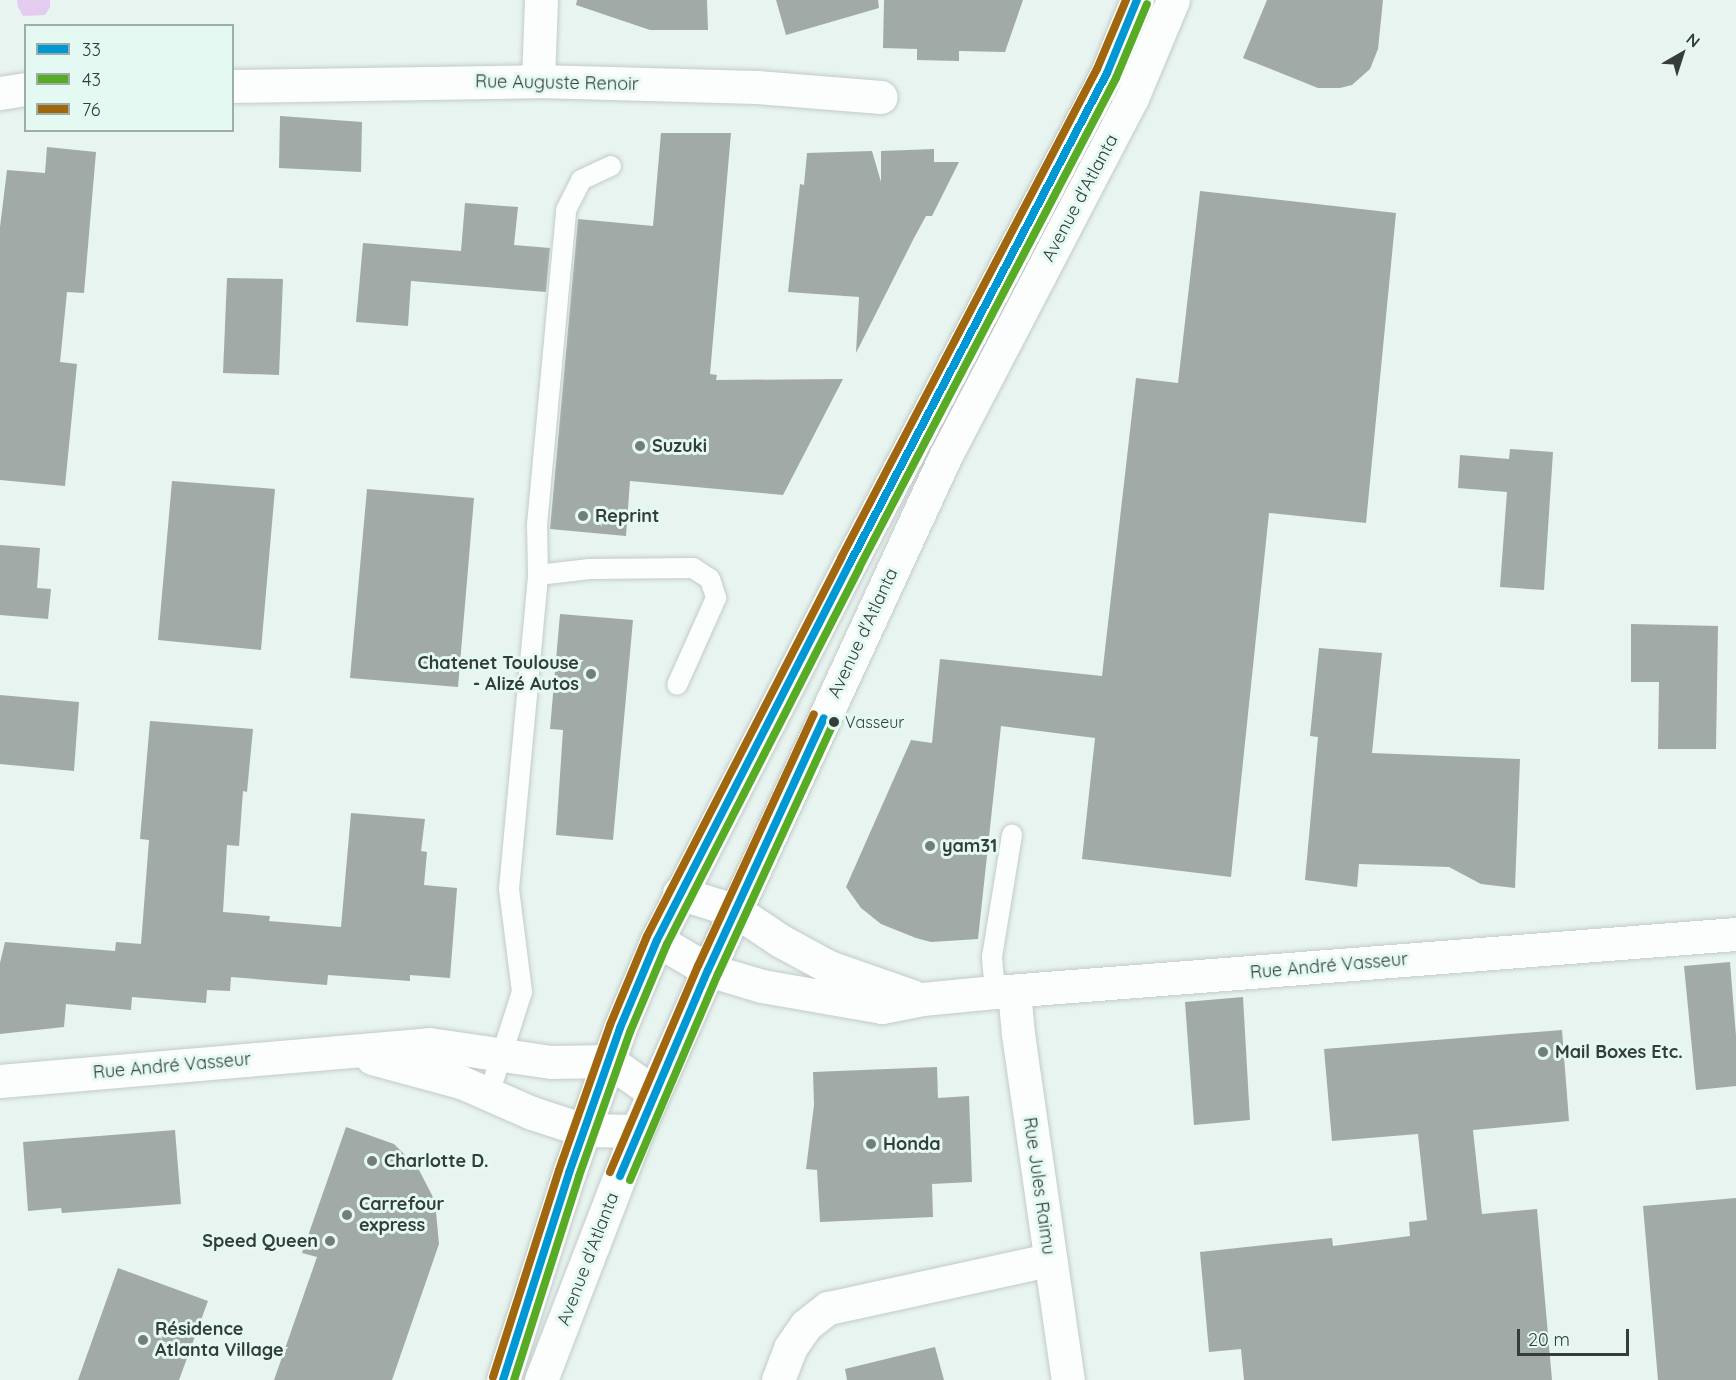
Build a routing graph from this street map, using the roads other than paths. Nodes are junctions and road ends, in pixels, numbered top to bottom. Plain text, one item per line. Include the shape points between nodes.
1 (541, 0) edge
2 (1137, 0) edge
3 (1173, 0) edge
4 (538, 81) junction
5 (234, 86) edge
6 (24, 89) edge
7 (0, 93) edge
8 (881, 97) dead end
9 (611, 166) dead end
10 (538, 575) junction
11 (677, 685) dead end
12 (1012, 835) dead end
13 (679, 893) junction
14 (736, 911) junction
15 (1736, 934) edge
16 (657, 940) junction
17 (708, 970) junction
18 (1004, 992) junction
19 (922, 999) junction
20 (344, 1051) junction
21 (504, 1054) junction
22 (609, 1061) junction
23 (0, 1081) edge
24 (653, 1092) junction
25 (489, 1094) junction
26 (584, 1130) junction
27 (637, 1131) junction
28 (1049, 1260) junction
29 (503, 1380) edge
30 (541, 1380) edge
31 (778, 1380) edge
32 (1068, 1380) edge

1 - 4 street
2 - 13 street, Avenue d'Atlanta via 1107,73
3 - 14 street, Avenue d'Atlanta via 1132,98 946,455
4 - 5 street, Rue Auguste Renoir
4 - 8 street, Rue Auguste Renoir via 757,87
6 - 7 street
9 - 10 lane via 580,180 566,210 537,525
10 - 11 lane via 590,569 693,568 710,579 716,598
10 - 21 lane via 509,889 522,992
12 - 18 lane via 992,957
13 - 14 street, Rue André Vasseur
13 - 16 street, Avenue d'Atlanta
14 - 17 street, Avenue d'Atlanta
14 - 19 street, Rue André Vasseur via 830,967
15 - 18 street, Rue André Vasseur
16 - 17 street, Rue André Vasseur
16 - 22 street, Avenue d'Atlanta
17 - 19 street, Rue André Vasseur via 762,986 882,1007
17 - 24 street, Avenue d'Atlanta
18 - 19 street, Rue André Vasseur
18 - 28 street, Rue Jules Raimu
20 - 21 street, Rue André Vasseur via 429,1044
20 - 23 street, Rue André Vasseur
20 - 25 street, Rue André Vasseur via 461,1082
21 - 22 street, Rue André Vasseur via 551,1062
21 - 25 lane
22 - 24 street
22 - 26 street, Avenue d'Atlanta
24 - 27 street, Avenue d'Atlanta
25 - 26 street, Rue André Vasseur
26 - 27 street, Rue André Vasseur
26 - 29 street, Avenue d'Atlanta
27 - 30 street, Avenue d'Atlanta
28 - 31 street via 828,1308 790,1348
28 - 32 street, Rue Jules Raimu

